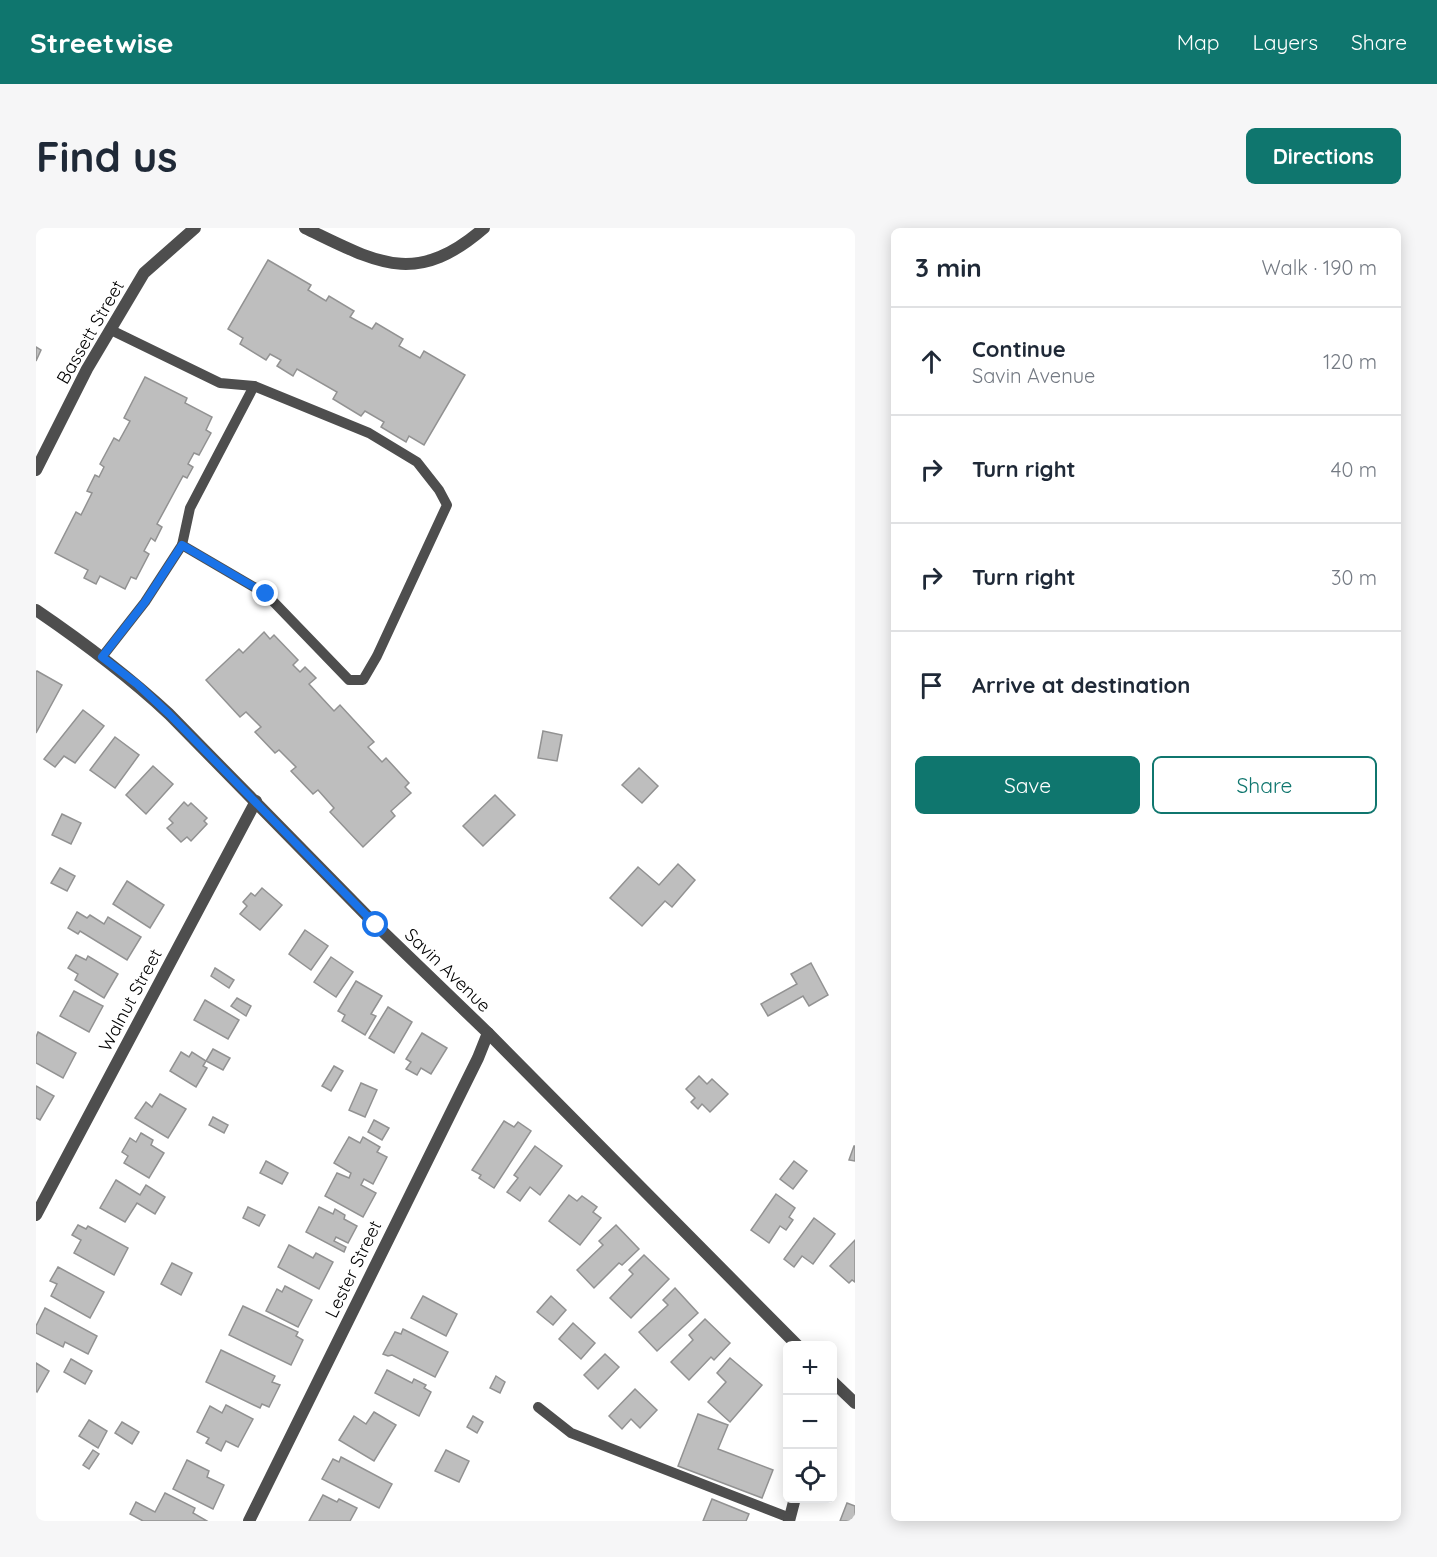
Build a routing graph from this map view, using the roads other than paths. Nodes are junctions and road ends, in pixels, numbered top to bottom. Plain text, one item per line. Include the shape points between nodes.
1 (195, 228) edge
2 (306, 228) edge
3 (484, 228) edge
4 (111, 330) junction
5 (254, 386) junction
6 (36, 470) edge
7 (182, 545) junction
8 (36, 610) edge
9 (102, 657) junction
10 (256, 801) junction
11 (488, 1033) junction
12 (36, 1215) edge
13 (793, 1341) edge
14 (837, 1386) edge
15 (855, 1403) edge
16 (538, 1407) dead end
17 (794, 1503) edge
18 (789, 1520) edge
19 (249, 1521) edge

1 - 4 street, Bassett Street via 144,273
2 - 3 street via 366,257 409,264 452,250
4 - 5 lane via 220,383
4 - 6 street, Bassett Street
5 - 7 lane via 189,508
5 - 7 lane via 369,433 417,462 447,505 367,675 363,680 349,680 266,594
7 - 9 lane via 145,602
8 - 9 street, Savin Avenue
9 - 10 street, Savin Avenue via 137,684
10 - 11 street, Savin Avenue
10 - 12 street, Walnut Street
11 - 13 street, Savin Avenue
11 - 19 street, Lester Street
14 - 15 street
16 - 18 lane via 571,1434
17 - 18 street

